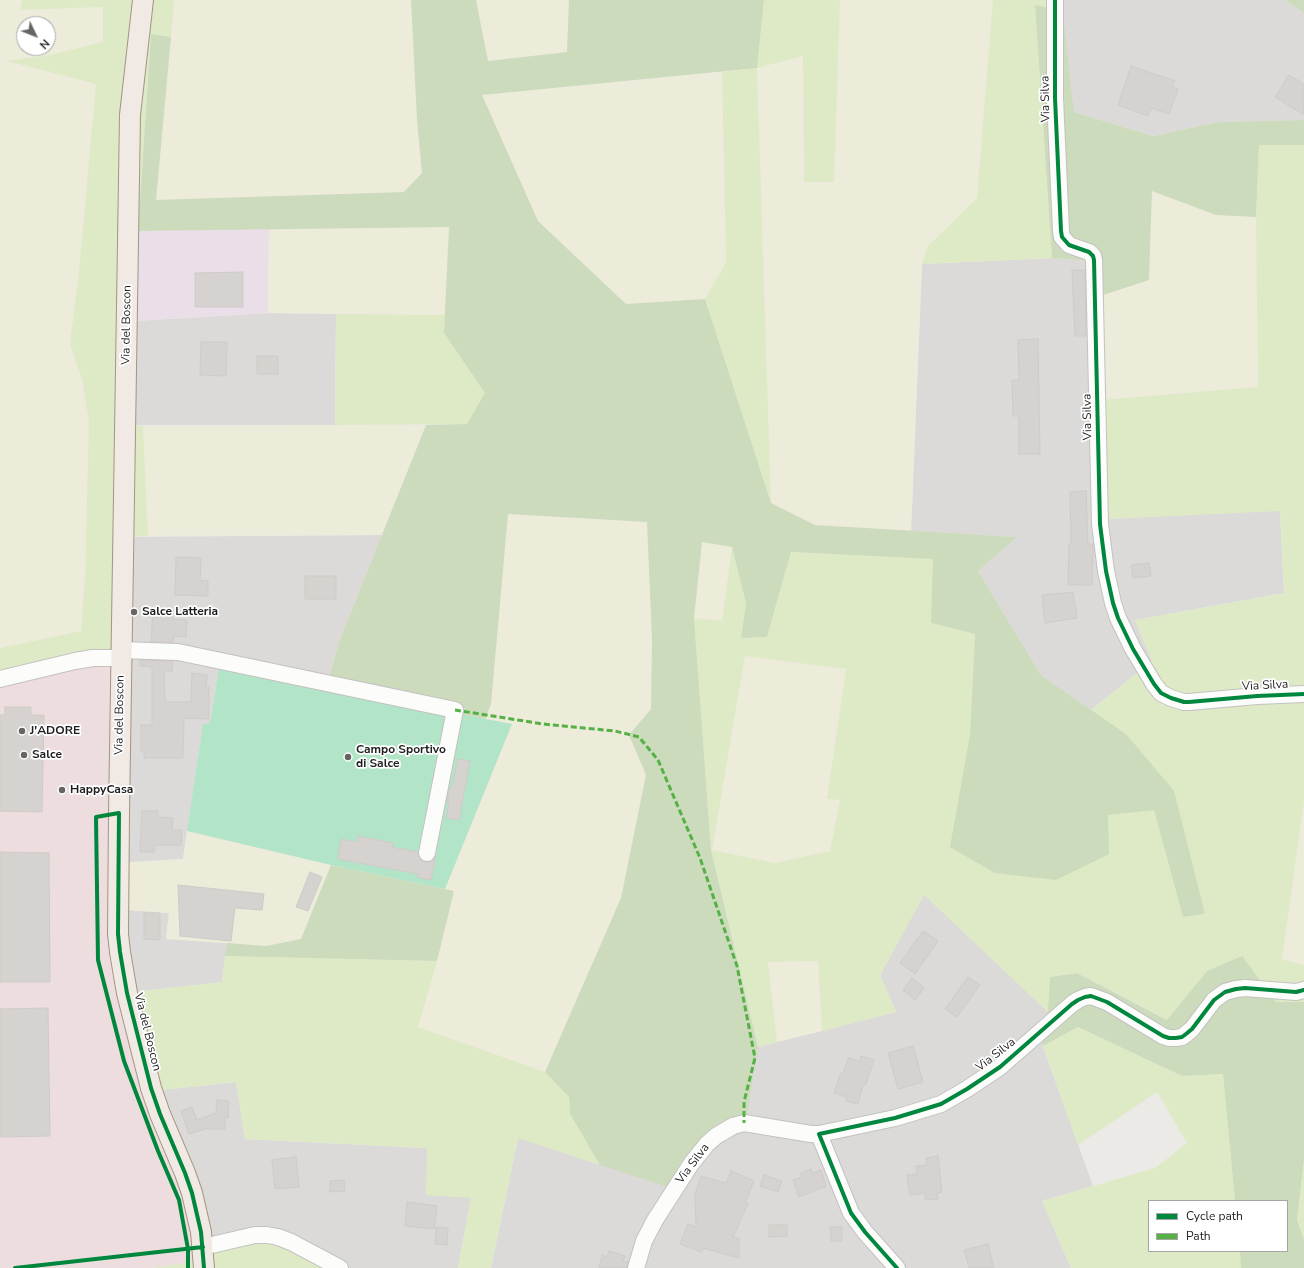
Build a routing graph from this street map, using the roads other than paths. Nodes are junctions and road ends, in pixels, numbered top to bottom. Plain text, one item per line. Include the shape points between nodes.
1 (143, 0) edge
2 (1055, 0) edge
3 (121, 654) junction
4 (0, 679) edge
5 (1304, 694) edge
6 (427, 853) dead end
7 (1304, 990) edge
8 (819, 1134) junction
9 (203, 1247) junction
10 (204, 1268) edge
11 (340, 1268) edge
12 (636, 1268) edge
13 (897, 1268) edge

1 - 3 main road, Via del Boscon via 130,115
2 - 5 street, Via Silva via 1055,98 1061,231 1062,237 1069,245 1089,252 1094,260 1100,524 1106,571 1118,618 1154,684 1161,693 1171,698 1189,702
3 - 4 street via 75,661
3 - 6 street via 178,652 455,710
3 - 9 main road, Via del Boscon via 118,916 120,952 127,993 149,1082 192,1193
7 - 8 street, Via Silva via 1296,992 1245,988 1225,992 1214,1000 1192,1029 1182,1037 1176,1038 1163,1036 1099,998 1085,997 1072,1004 995,1071 941,1104 895,1118
8 - 12 street, Via Silva via 744,1124 720,1133 690,1164 655,1220 644,1241
8 - 13 street via 851,1213
9 - 10 main road, Via del Boscon
9 - 11 street via 255,1235 267,1235 291,1242

